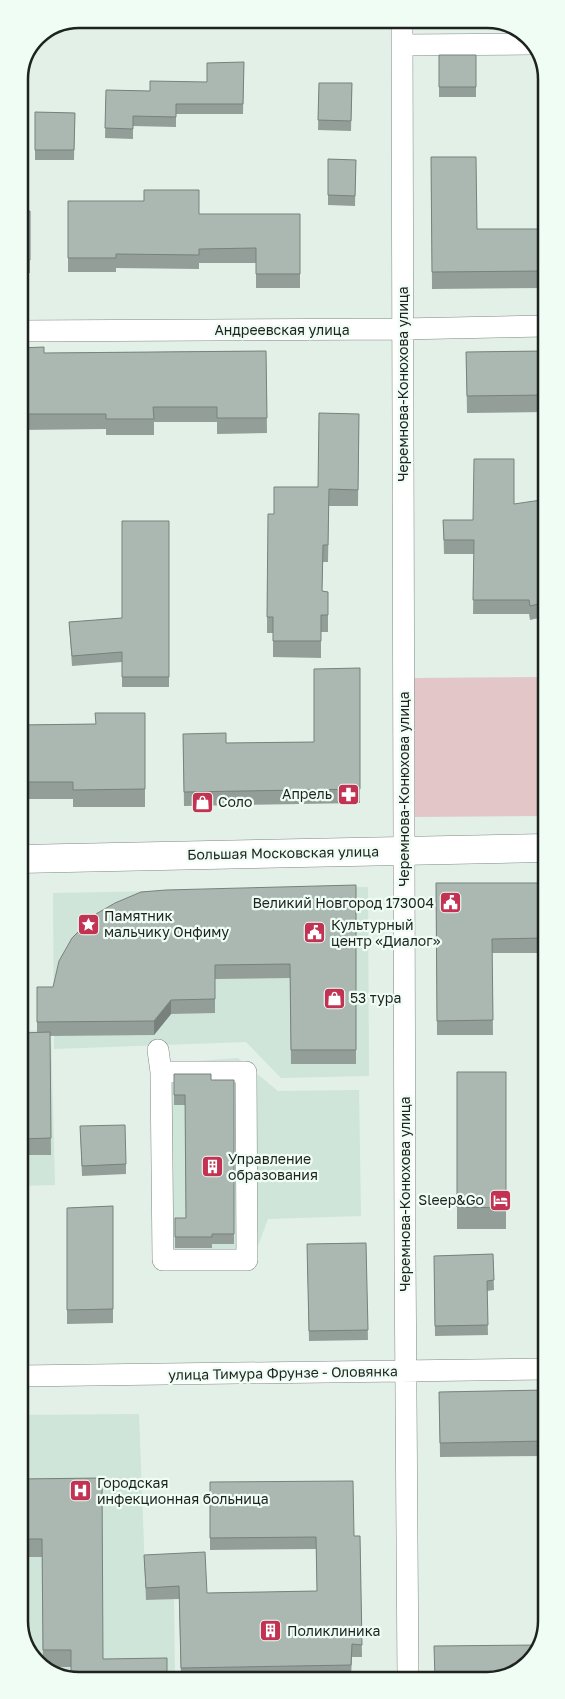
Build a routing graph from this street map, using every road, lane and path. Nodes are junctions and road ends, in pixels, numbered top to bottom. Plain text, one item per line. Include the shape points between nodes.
1 (402, 28) edge
2 (525, 44) edge
3 (402, 45) junction
4 (538, 326) edge
5 (402, 329) junction
6 (28, 331) edge
7 (538, 848) edge
8 (404, 851) junction
9 (28, 859) edge
10 (158, 1050) dead end
11 (160, 1072) junction
12 (538, 1369) edge
13 (406, 1371) junction
14 (28, 1376) edge
15 (408, 1672) edge

1 - 3 street, Черемнова-Конюхова улица
2 - 3 street
3 - 5 street, Черемнова-Конюхова улица
4 - 5 street, Андреевская улица
5 - 6 street, Андреевская улица
5 - 8 street, Черемнова-Конюхова улица
7 - 8 main road, Большая Московская улица
8 - 9 main road, Большая Московская улица
8 - 13 street, Черемнова-Конюхова улица
10 - 11 street
11 - 11 street via 163,1260 247,1260 246,1072
12 - 13 street, улица Тимура Фрунзе - Оловянка
13 - 14 street, улица Тимура Фрунзе - Оловянка
13 - 15 street, Черемнова-Конюхова улица

